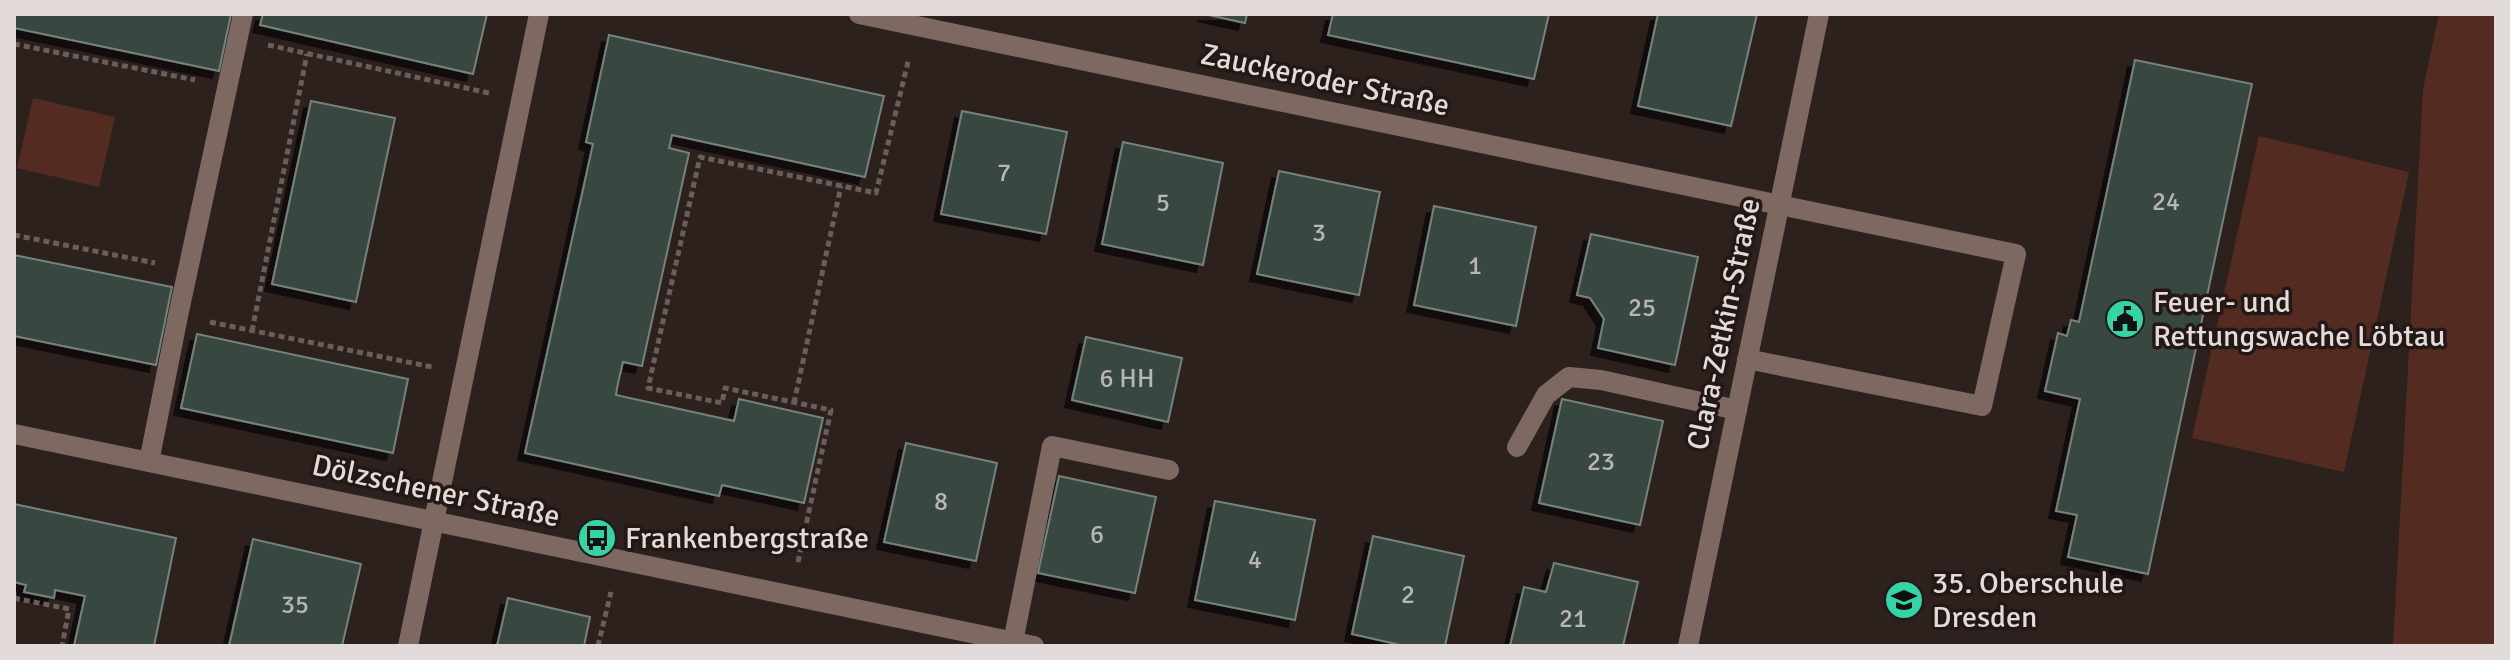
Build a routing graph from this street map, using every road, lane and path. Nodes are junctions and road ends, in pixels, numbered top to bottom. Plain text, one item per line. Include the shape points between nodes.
1 (243, 14) edge
2 (539, 14) edge
3 (859, 14) edge
4 (1819, 14) edge
5 (916, 26) junction
6 (239, 38) junction
7 (14, 44) edge
8 (307, 54) junction
9 (228, 86) junction
10 (521, 100) junction
11 (841, 186) junction
12 (1780, 204) junction
13 (14, 235) edge
14 (188, 270) junction
15 (178, 316) junction
16 (252, 331) junction
17 (1747, 359) junction
18 (464, 374) junction
19 (794, 403) junction
20 (1737, 410) junction
21 (14, 434) edge
22 (1517, 447) dead end
23 (149, 462) junction
24 (1169, 470) dead end
25 (434, 521) junction
26 (618, 560) junction
27 (790, 595) junction
28 (14, 598) edge
29 (1024, 644) edge
30 (62, 646) edge
31 (408, 646) edge
32 (598, 646) edge
33 (1688, 646) edge

1 - 6 street
2 - 10 street
3 - 5 street, Zauckeroder Straße
4 - 12 street, Clara-Zetkin-Straße
5 - 11 path via 876,193
5 - 12 street, Zauckeroder Straße
6 - 8 path
6 - 9 street
7 - 9 path
8 - 10 path
8 - 16 path
9 - 14 street
10 - 18 street
11 - 19 path
11 - 19 path via 700,157 648,388 722,403 725,388
12 - 17 street, Clara-Zetkin-Straße
12 - 17 street, Zauckeroder Straße via 2016,254 1982,406
13 - 14 path
14 - 15 street
15 - 16 path
15 - 23 street
16 - 18 path
17 - 20 street, Clara-Zetkin-Straße
18 - 25 street
19 - 27 path via 831,410
20 - 22 street via 1569,377 1546,395
20 - 33 street, Clara-Zetkin-Straße
21 - 23 street, Dölzschener Straße
23 - 25 street, Dölzschener Straße
24 - 29 street via 1052,446
25 - 26 street, Dölzschener Straße
25 - 31 street
26 - 27 street, Dölzschener Straße
26 - 32 path
27 - 29 street, Dölzschener Straße
28 - 30 path via 69,609

